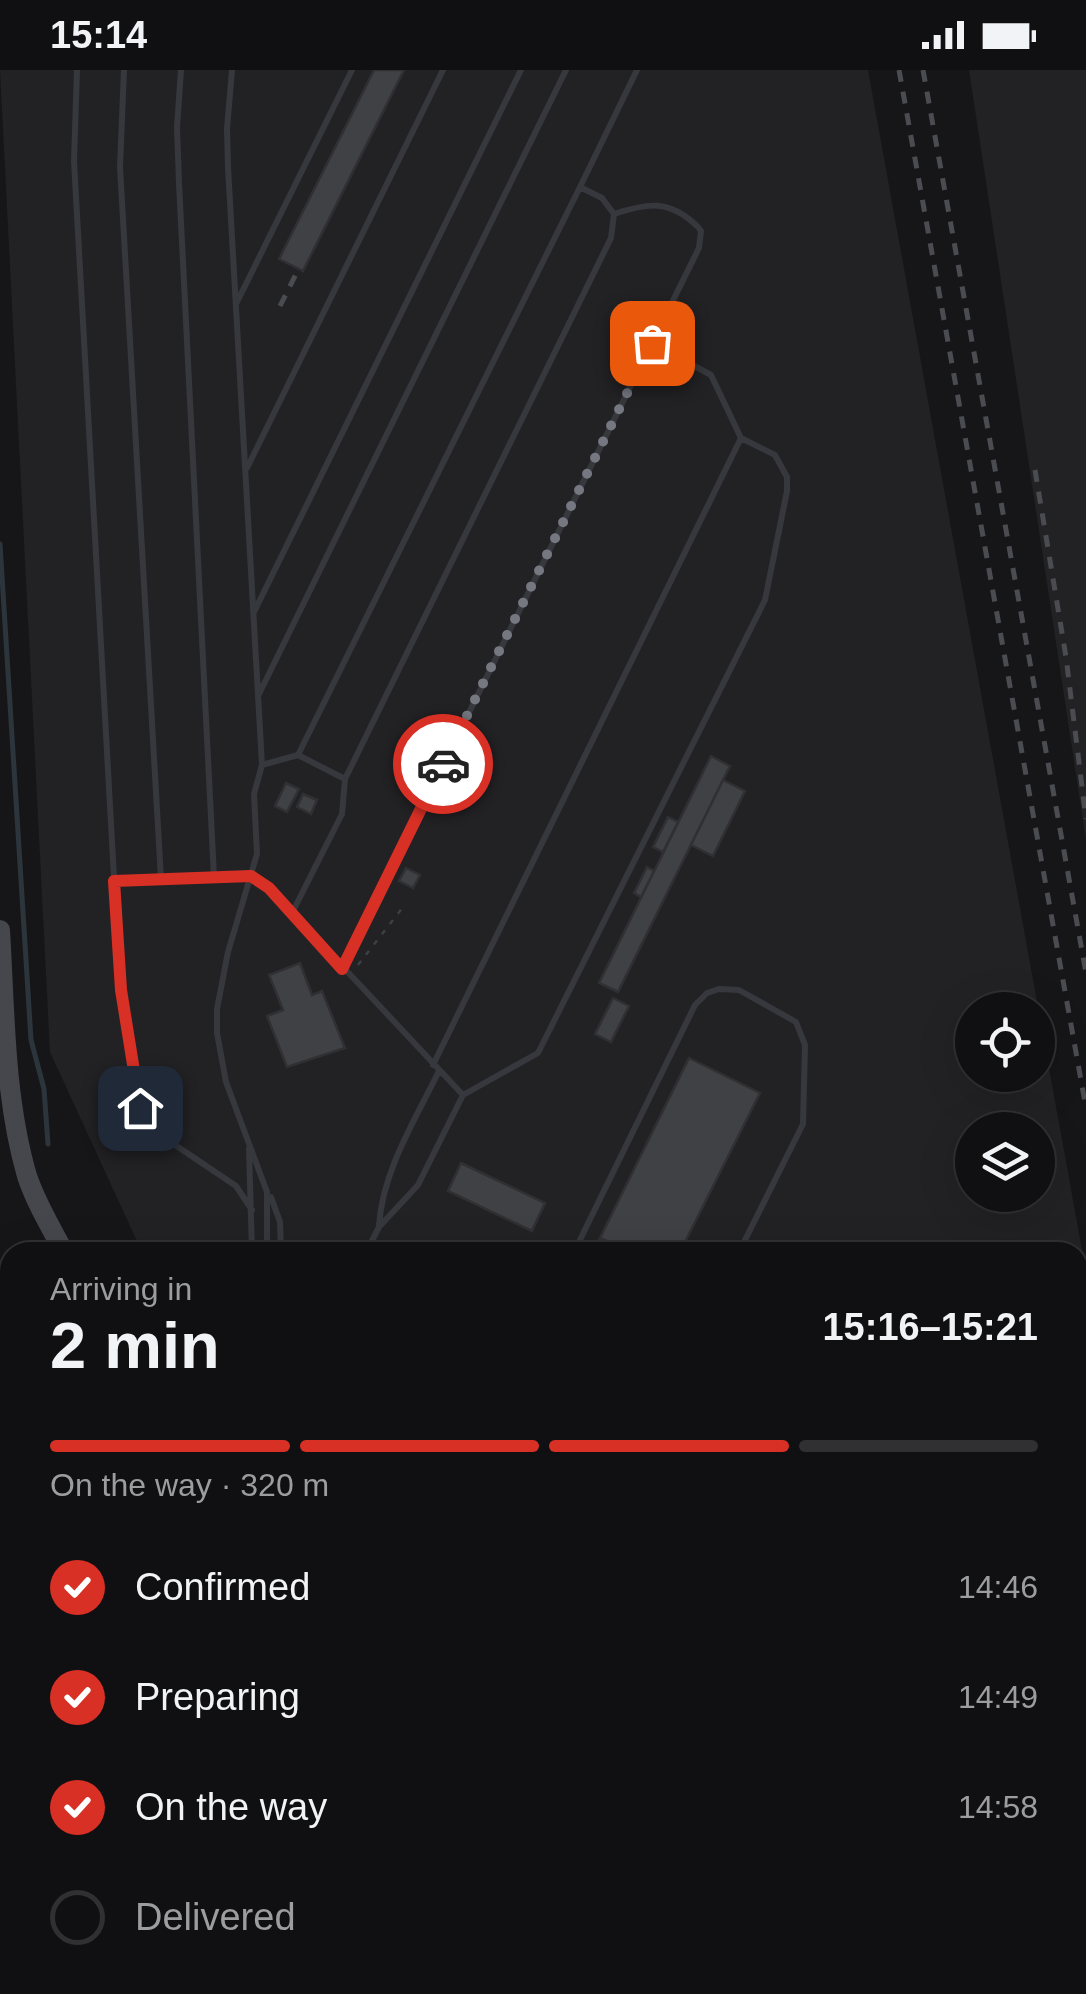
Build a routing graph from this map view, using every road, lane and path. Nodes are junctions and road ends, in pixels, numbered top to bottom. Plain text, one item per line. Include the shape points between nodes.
1 (77, 70) edge
2 (124, 70) edge
3 (181, 70) edge
4 (232, 70) edge
5 (352, 70) edge
6 (443, 70) edge
7 (521, 70) edge
8 (566, 70) edge
9 (638, 70) edge
10 (580, 187) junction
11 (614, 214) junction
12 (236, 306) junction
13 (652, 343) junction
14 (741, 438) junction
15 (246, 470) junction
16 (254, 613) junction
17 (258, 695) junction
18 (298, 754) junction
19 (262, 764) junction
20 (344, 779) junction
21 (214, 876) junction
22 (251, 876) junction
23 (161, 878) junction
24 (114, 881) junction
25 (403, 907) dead end
26 (292, 913) junction
27 (0, 930) edge
28 (344, 972) junction
29 (436, 1068) junction
30 (464, 1095) junction
31 (246, 1133) junction
32 (265, 1182) junction
33 (252, 1210) junction
34 (379, 1226) junction
35 (59, 1242) edge
36 (252, 1242) edge
37 (267, 1242) edge
38 (280, 1242) edge
39 (371, 1242) edge
40 (579, 1242) edge
41 (744, 1242) edge

1 - 24 lane via 74,161
2 - 23 lane via 120,167
3 - 21 lane via 179,183
4 - 12 lane via 227,129
5 - 12 lane
6 - 15 lane
7 - 16 lane
8 - 17 lane
9 - 10 lane
10 - 11 lane via 602,198
10 - 18 lane
11 - 13 lane via 656,204 693,220 701,231
11 - 20 lane via 611,238
12 - 15 lane
13 - 14 lane via 711,375
13 - 28 lane
14 - 29 lane
14 - 30 lane via 774,455 786,477 765,600 538,1053
15 - 16 lane
16 - 17 lane
17 - 19 lane
18 - 19 lane
18 - 20 lane
19 - 22 lane via 254,794 257,854
20 - 26 lane via 342,814
21 - 22 lane
21 - 23 lane
22 - 26 lane
22 - 31 lane via 217,1009 226,1082
23 - 24 lane
24 - 33 lane via 121,990 144,1124 236,1186
25 - 28 path via 361,963
26 - 28 lane
27 - 35 street via 19,1143 28,1179
28 - 29 lane
29 - 30 lane
29 - 34 lane via 392,1167
30 - 34 lane via 418,1185
31 - 32 lane
31 - 33 lane
32 - 37 lane
32 - 38 lane
33 - 36 lane
34 - 39 lane
40 - 41 lane via 695,1005 707,993 729,989 786,1014 805,1045 803,1124

